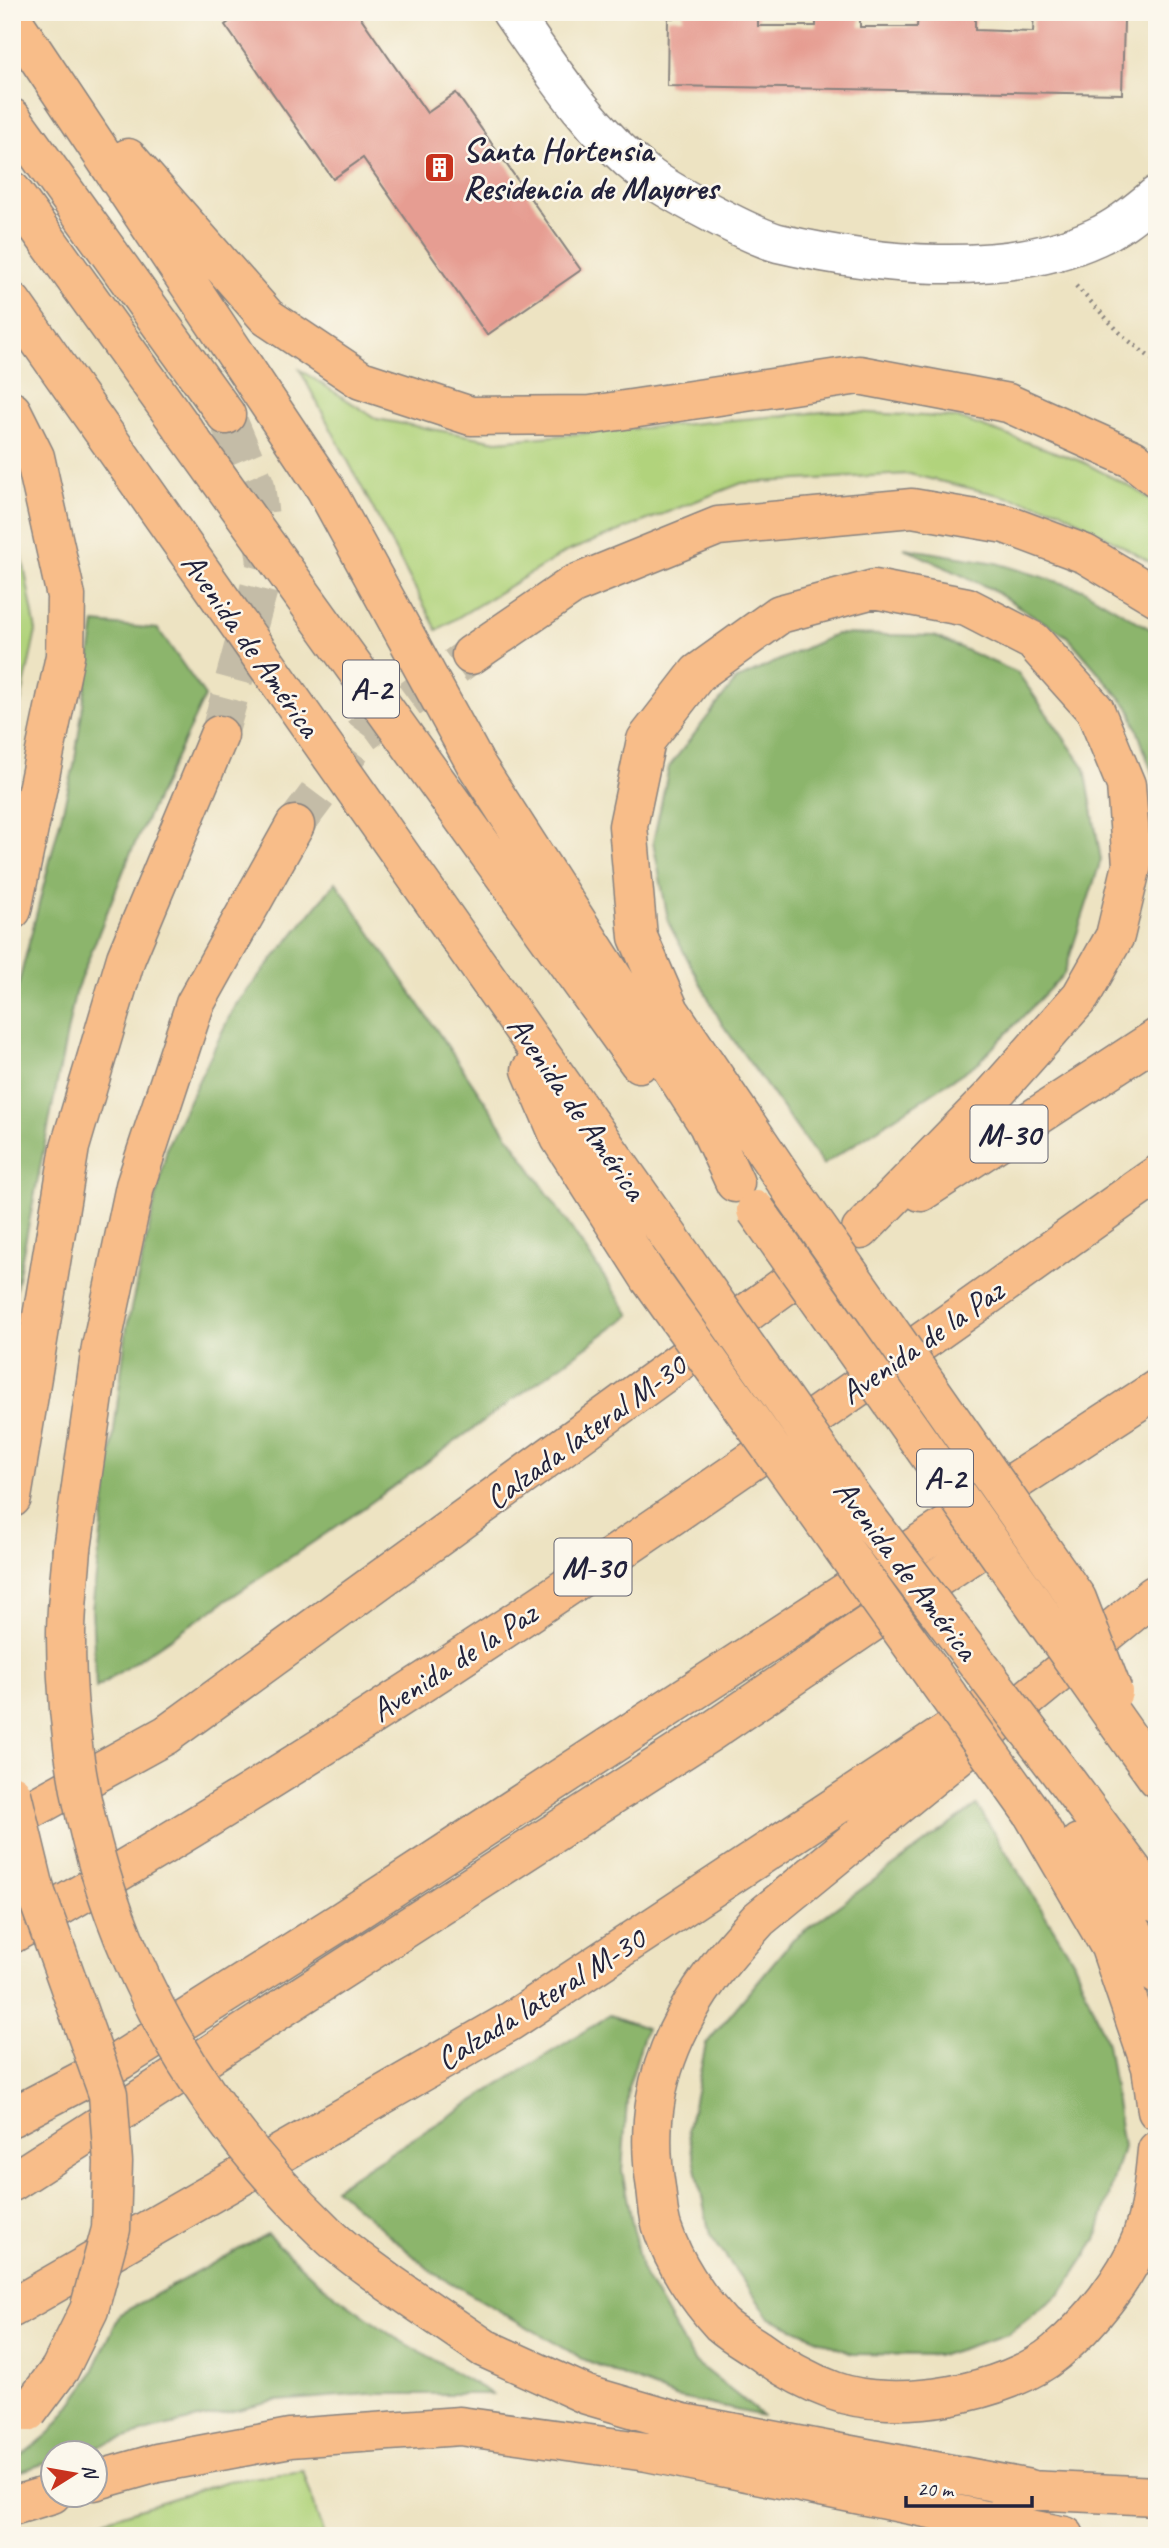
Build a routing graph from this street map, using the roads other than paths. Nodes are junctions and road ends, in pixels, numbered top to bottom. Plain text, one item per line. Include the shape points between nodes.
1 (512, 12) edge
2 (19, 29) edge
3 (12, 118) edge
4 (12, 191) edge
5 (1157, 195) edge
6 (12, 302) edge
7 (12, 411) edge
8 (226, 415) tunnel mouth
9 (1157, 478) edge
10 (1157, 597) edge
11 (471, 655) tunnel mouth
12 (219, 735) tunnel mouth
13 (295, 825) tunnel mouth
14 (12, 910) edge
15 (499, 997) junction
16 (1157, 1038) edge
17 (1157, 1175) edge
18 (745, 1197) junction
19 (861, 1230) junction
20 (1157, 1389) edge
21 (1116, 1415) junction
22 (12, 1498) edge
23 (1155, 1594) edge
24 (1135, 1746) junction
25 (1157, 1778) edge
26 (12, 1794) edge
27 (1048, 1797) junction
28 (12, 1820) edge
29 (1157, 1903) edge
30 (12, 1934) edge
31 (1157, 1975) edge
32 (1157, 2111) edge
33 (12, 2117) edge
34 (1157, 2150) edge
35 (12, 2182) edge
36 (12, 2308) edge
37 (12, 2424) edge
38 (108, 2477) edge
39 (800, 2481) junction
40 (1030, 2489) junction
41 (1157, 2496) edge
42 (38, 2498) edge
43 (12, 2506) edge
44 (1065, 2536) edge

1 - 5 street via 564,89 607,141 649,177 775,242 943,266 1046,253 1093,239
2 - 9 highway via 267,317 361,380 471,416 564,416 859,375 1008,403 1133,459
2 - 18 highway via 326,488 475,764 708,1125
3 - 8 highway
4 - 18 highway, Avenida de América / A-2 via 681,1121
6 - 15 highway, Avenida de América / A-2
7 - 14 highway via 35,457 66,596 65,656
10 - 11 highway via 1085,554 1016,528 912,508 718,526 573,585
12 - 22 highway via 126,958 70,1147
13 - 40 highway, bridge via 195,1004 135,1185 101,1347 72,1549 65,1633 69,1716 82,1811 129,1954 167,2034 264,2170 327,2235 484,2348 587,2395 683,2423
15 - 27 highway, Avenida de América / A-2, bridge via 856,1503 988,1677 1021,1756
15 - 27 highway, Avenida de América, bridge via 560,1138 650,1279
16 - 19 highway, Calzada lateral M-30 / M-30
17 - 30 highway, Avenida de la Paz / M-30 via 470,1652 130,1867
18 - 24 highway, Avenida de América / A-2, bridge
19 - 24 highway, bridge via 1081,996 1115,936 1132,865 1126,785 1095,710 1033,641 967,607 874,589 780,614 698,673 646,740 628,826 638,937 670,1011 1077,1599
19 - 28 highway, Calzada lateral M-30 / M-30 via 166,1735
20 - 21 highway
21 - 33 highway via 343,1920 121,2060
21 - 35 highway via 983,1547 709,1733
23 - 34 highway via 759,1919 713,1971 685,2016 663,2068 650,2126 662,2229 687,2279 722,2325 783,2368 836,2392 899,2402 960,2395 1010,2378 1054,2354 1116,2284 1140,2239 1152,2196
23 - 36 highway, Calzada lateral M-30 via 511,2021
24 - 25 highway, Avenida de América / A-2
26 - 37 highway, bridge via 36,1893 108,2094 113,2162 111,2230 89,2310 60,2369 28,2412
27 - 29 highway, Avenida de América
27 - 31 highway
27 - 32 highway via 1110,1947 1151,2067
38 - 39 highway via 290,2438 460,2426 646,2452
39 - 40 highway via 934,2490
39 - 44 highway
40 - 41 highway
42 - 43 highway

